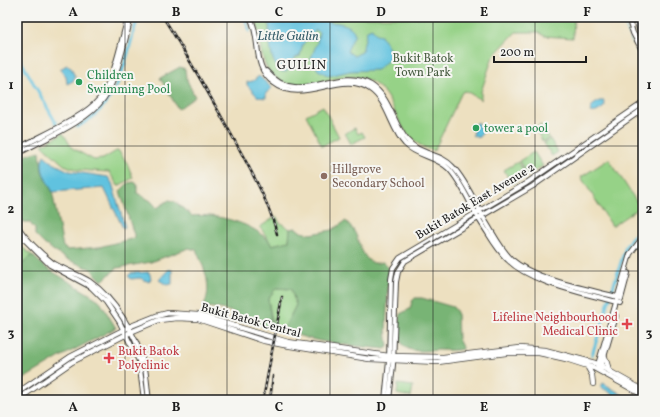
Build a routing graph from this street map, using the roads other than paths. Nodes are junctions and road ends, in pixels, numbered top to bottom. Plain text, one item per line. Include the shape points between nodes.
1 (129, 17) edge
2 (250, 17) edge
3 (253, 17) edge
4 (628, 17) edge
5 (635, 17) edge
6 (643, 40) edge
7 (643, 52) edge
8 (643, 103) edge
9 (643, 109) edge
10 (17, 149) edge
11 (17, 154) edge
12 (478, 213) junction
13 (480, 217) junction
14 (17, 226) edge
15 (17, 232) edge
16 (643, 237) edge
17 (643, 241) edge
18 (617, 300) junction
19 (127, 331) junction
20 (605, 357) junction
21 (391, 358) junction
22 (587, 366) junction
23 (599, 368) junction
24 (609, 370) junction
25 (594, 384) dead end
26 (643, 390) edge
27 (17, 393) edge
28 (643, 395) edge
29 (17, 400) edge
30 (144, 400) edge
31 (149, 400) edge
32 (385, 400) edge
33 (389, 400) edge

1 - 10 street via 110,78 100,97 82,113
1 - 11 street via 112,82 104,98 84,116
2 - 12 street via 258,61 274,83 287,90 297,91 350,83 361,84 370,89 378,97 404,143 414,151 447,167
3 - 12 street via 261,61 272,78 283,85 296,88 349,80 359,80 371,85 382,96 408,142 419,150 443,158 453,167
4 - 7 street
5 - 6 street
8 - 12 street, Bukit Batok East Avenue 2 via 548,170
9 - 13 street, Bukit Batok East Avenue 2 via 538,183
12 - 13 street
12 - 21 street, Bukit Batok East Avenue 2 via 407,253 396,264 391,279
13 - 18 street via 503,249 520,265 539,275
13 - 21 street, Bukit Batok East Avenue 2 via 412,256 401,267 396,282
14 - 19 street via 53,263 87,280 103,293 114,305
15 - 19 street via 50,265 91,287 106,302
16 - 18 street via 630,254
17 - 18 street via 633,255
18 - 20 street
18 - 23 street
19 - 21 main road, Bukit Batok Central via 164,319 198,319 284,345 344,356
19 - 27 main road via 64,361
19 - 29 main road via 70,363
19 - 30 street via 139,361
19 - 31 street via 144,363
20 - 23 street
20 - 24 main road
21 - 22 main road via 438,362 506,353 527,353 550,355
21 - 23 main road via 443,357 520,348 551,351
21 - 32 street
21 - 33 street
22 - 23 main road
22 - 25 main road
23 - 24 main road
23 - 28 main road
24 - 26 main road

